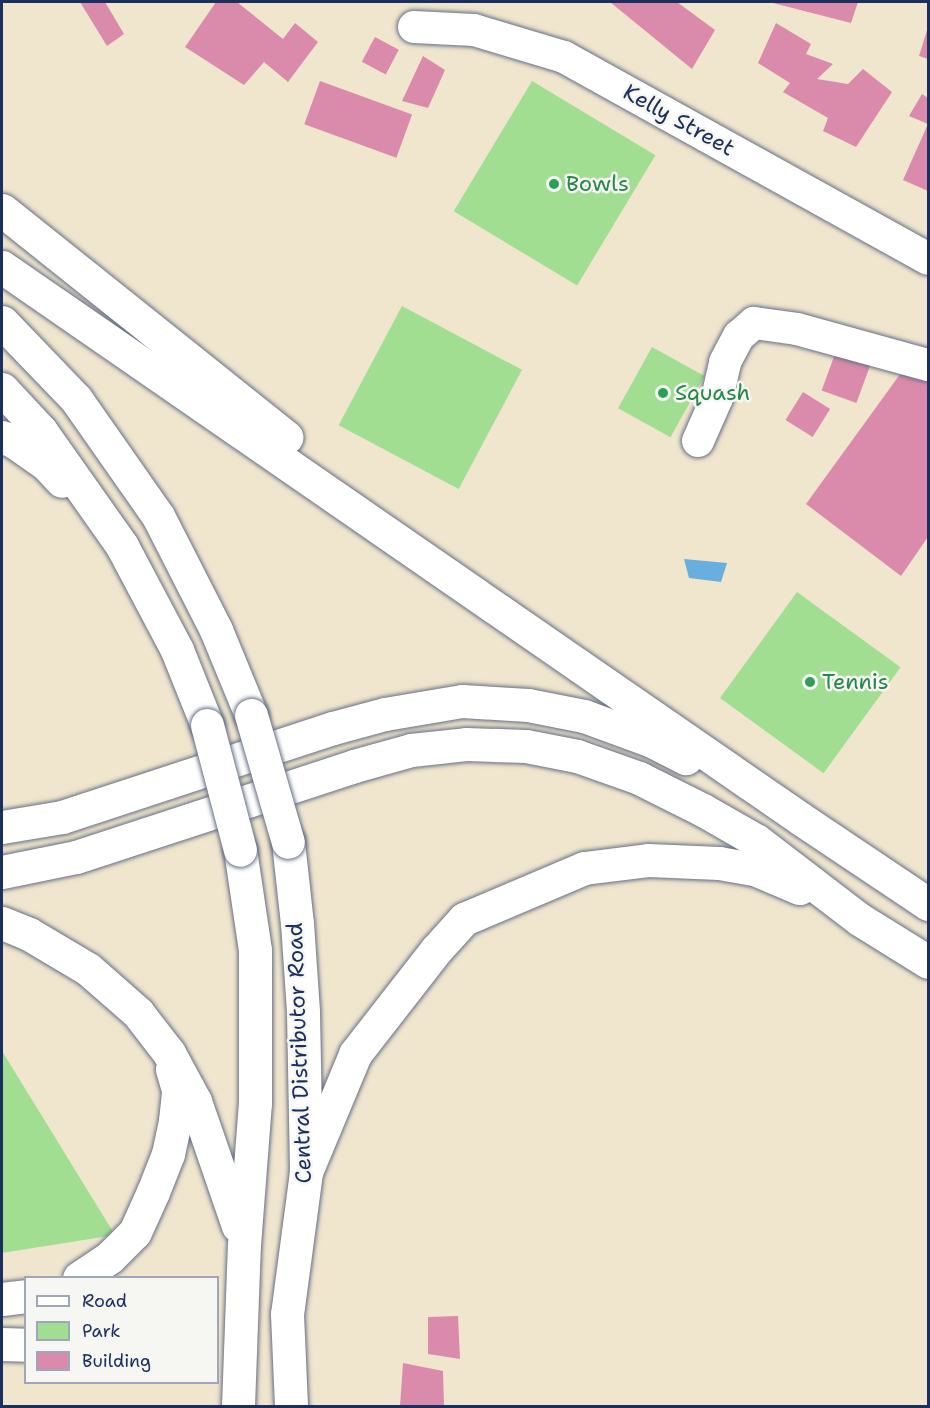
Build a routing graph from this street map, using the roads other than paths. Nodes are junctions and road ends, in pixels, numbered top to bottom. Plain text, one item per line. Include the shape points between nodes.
1 (414, 27) dead end
2 (2, 210) edge
3 (928, 259) edge
4 (2, 267) edge
5 (2, 322) edge
6 (928, 365) edge
7 (2, 389) edge
8 (2, 437) edge
9 (698, 441) dead end
10 (122, 546) junction
11 (590, 673) junction
12 (801, 819) junction
13 (2, 827) edge
14 (2, 872) edge
15 (928, 904) edge
16 (859, 919) junction
17 (2, 923) edge
18 (928, 962) edge
19 (168, 1053) junction
20 (306, 1172) junction
21 (243, 1245) junction
22 (82, 1276) edge
23 (24, 1296) edge
24 (2, 1299) edge
25 (2, 1344) edge
26 (24, 1345) edge
27 (219, 1380) edge
28 (234, 1407) edge
29 (238, 1407) edge
30 (291, 1407) edge

1 - 3 street, Kelly Street via 474,30 564,57
2 - 11 main road via 254,413
4 - 11 main road
5 - 20 main road, Central Distributor Road, bridge via 76,399 158,516 216,630 250,715 288,842 303,1012
6 - 9 street via 797,329 754,323 739,336 725,362 717,398
7 - 10 main road via 41,431
8 - 10 main road via 46,464
10 - 21 main road, Central Distributor Road, bridge via 177,650 207,725 240,850 255,950 255,1103
11 - 12 main road
12 - 13 main road via 652,741 584,716 528,705 462,701 354,722 62,817
12 - 15 main road
14 - 16 main road via 76,857 411,750 466,744 526,746 577,756 639,778 703,810 757,841
16 - 18 main road
16 - 20 main road via 757,870 719,863 648,860 584,868 464,920 355,1054
17 - 19 main road via 29,934 88,969 138,1013
19 - 21 main road via 195,1101
19 - 22 main road via 178,1090 168,1154 135,1232 110,1257
20 - 30 main road, Central Distributor Road via 287,1314
21 - 29 main road, Central Distributor Road
23 - 24 main road
25 - 26 main road
27 - 28 main road

